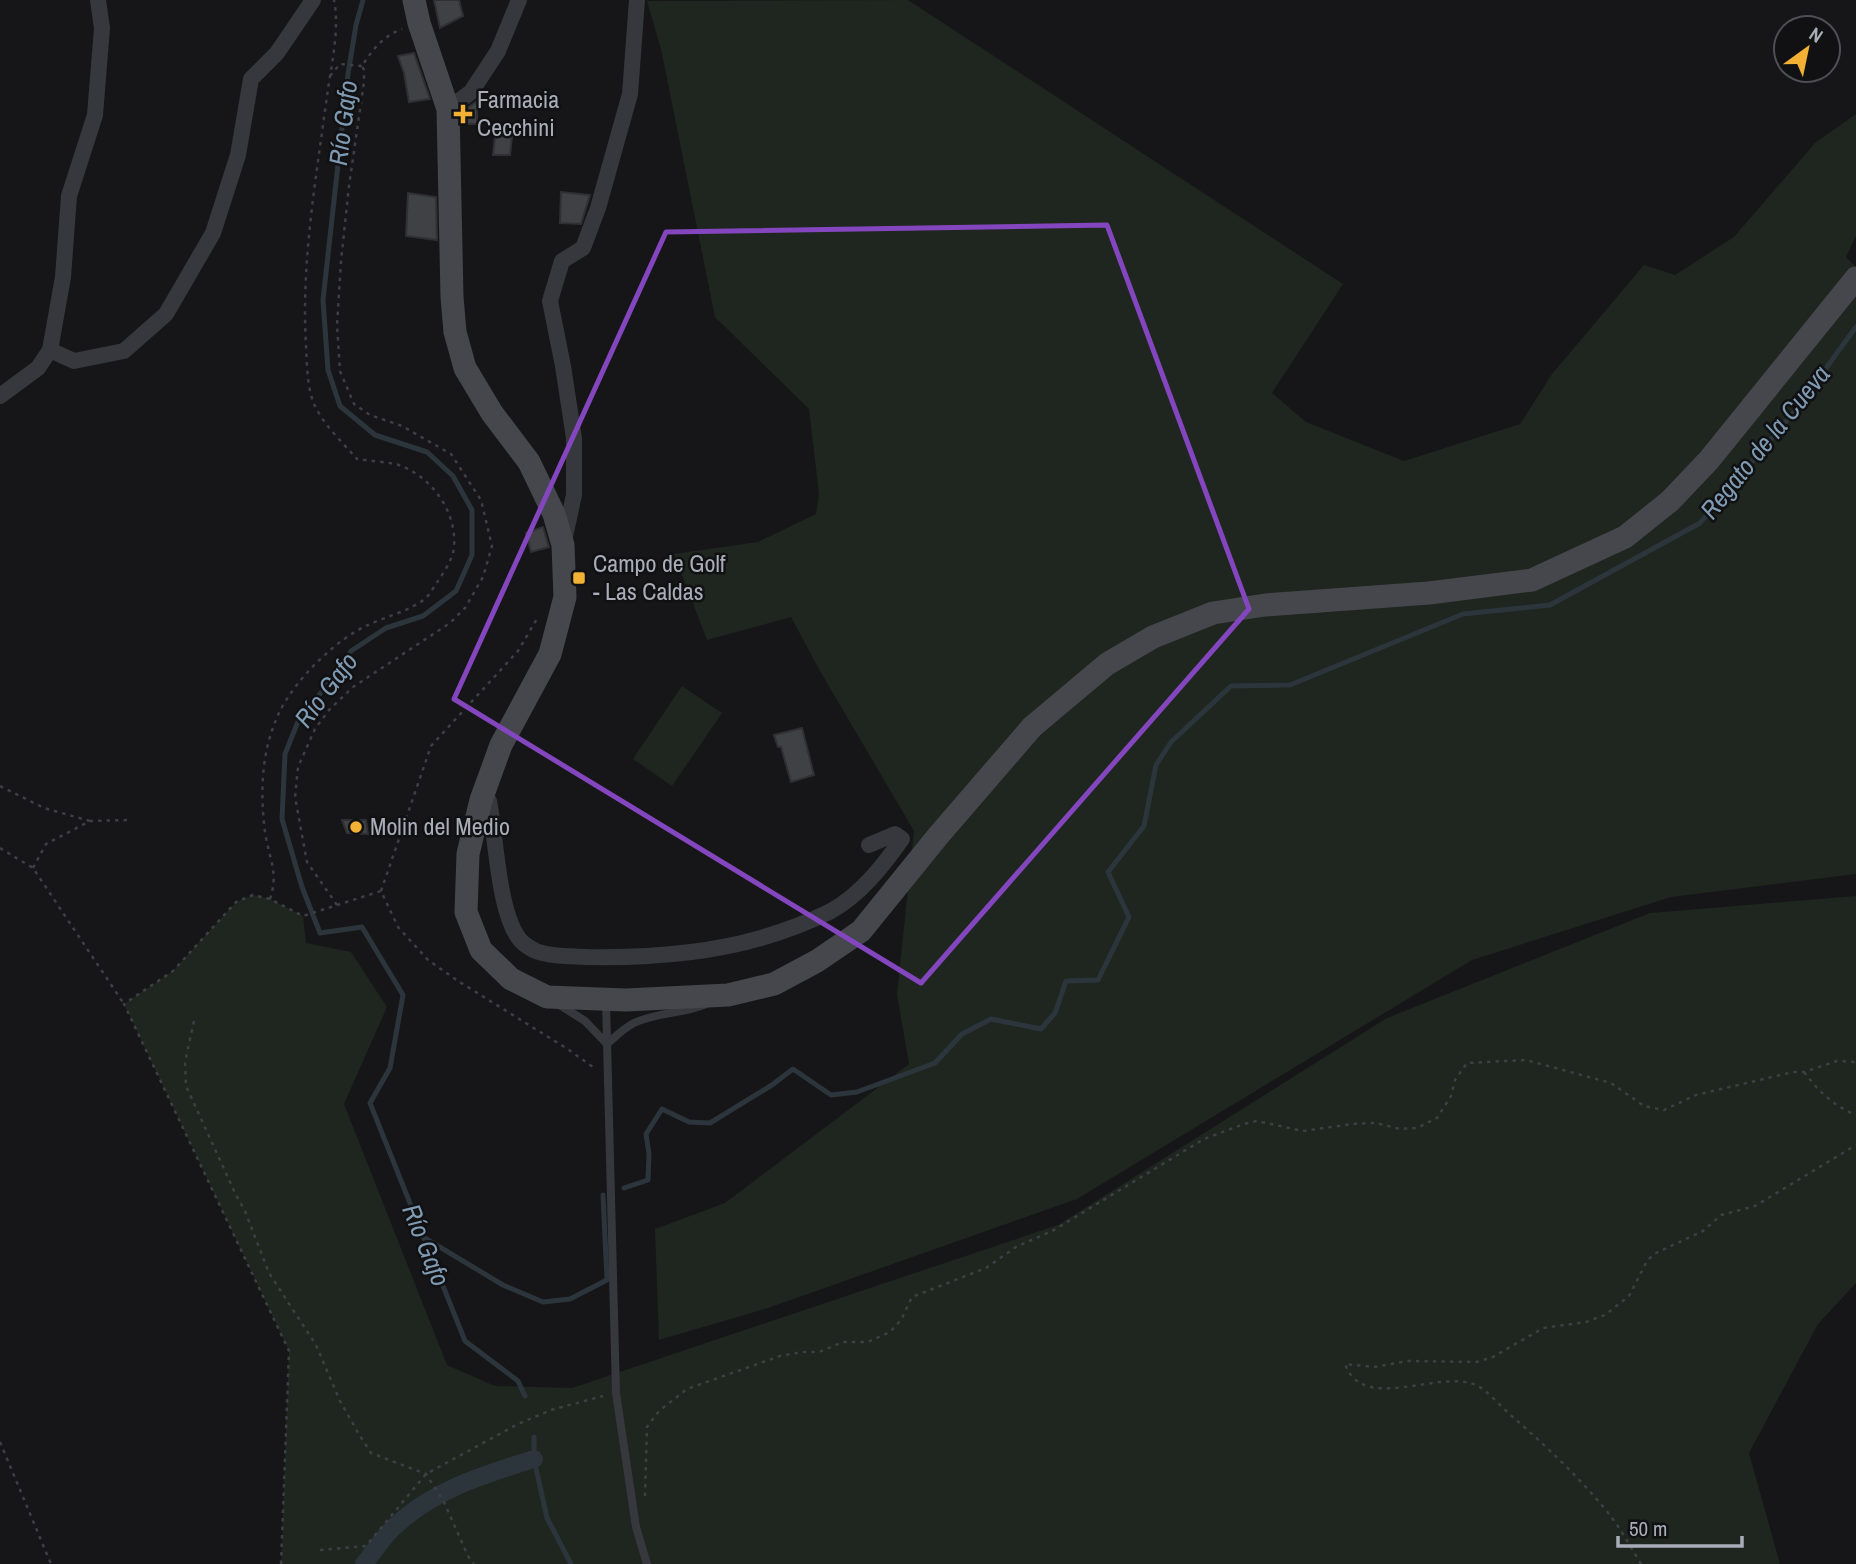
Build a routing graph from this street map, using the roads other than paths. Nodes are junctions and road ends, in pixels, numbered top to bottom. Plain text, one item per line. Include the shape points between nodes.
1 (98, 0) edge
2 (313, 0) edge
3 (414, 0) edge
4 (519, 0) edge
5 (637, 0) edge
6 (448, 108) junction
7 (1856, 278) edge
8 (50, 350) junction
9 (0, 396) edge
10 (563, 545) junction
11 (483, 794) junction
12 (869, 845) dead end
13 (728, 995) junction
14 (547, 997) junction
15 (606, 999) junction
16 (607, 1044) junction
17 (647, 1564) edge

1 - 8 street via 102,28 94,115 69,196 63,277
2 - 8 street via 277,53 250,79 238,155 213,233 166,314 124,351 74,361
3 - 6 street
4 - 6 street via 498,51 471,92
5 - 10 street via 630,94 598,208 583,248 562,261 550,301 574,438 574,495
6 - 10 street via 455,332 466,368 529,462
7 - 13 street via 1709,460 1670,501 1625,537 1532,580 1239,609 1213,613 1153,637 1107,664 1032,727 860,931 774,984
8 - 9 street via 37,368
10 - 11 street via 565,597 550,654 501,745
11 - 12 street via 489,801 510,922 521,941 538,952 609,957 666,954 760,939 834,909 869,880 902,839 895,834
11 - 14 street via 468,854 466,912 481,950 511,979
13 - 15 street
13 - 16 lane via 693,1010 632,1024
14 - 15 street
14 - 16 lane via 585,1021
15 - 16 lane
16 - 17 lane via 616,1393 634,1512

